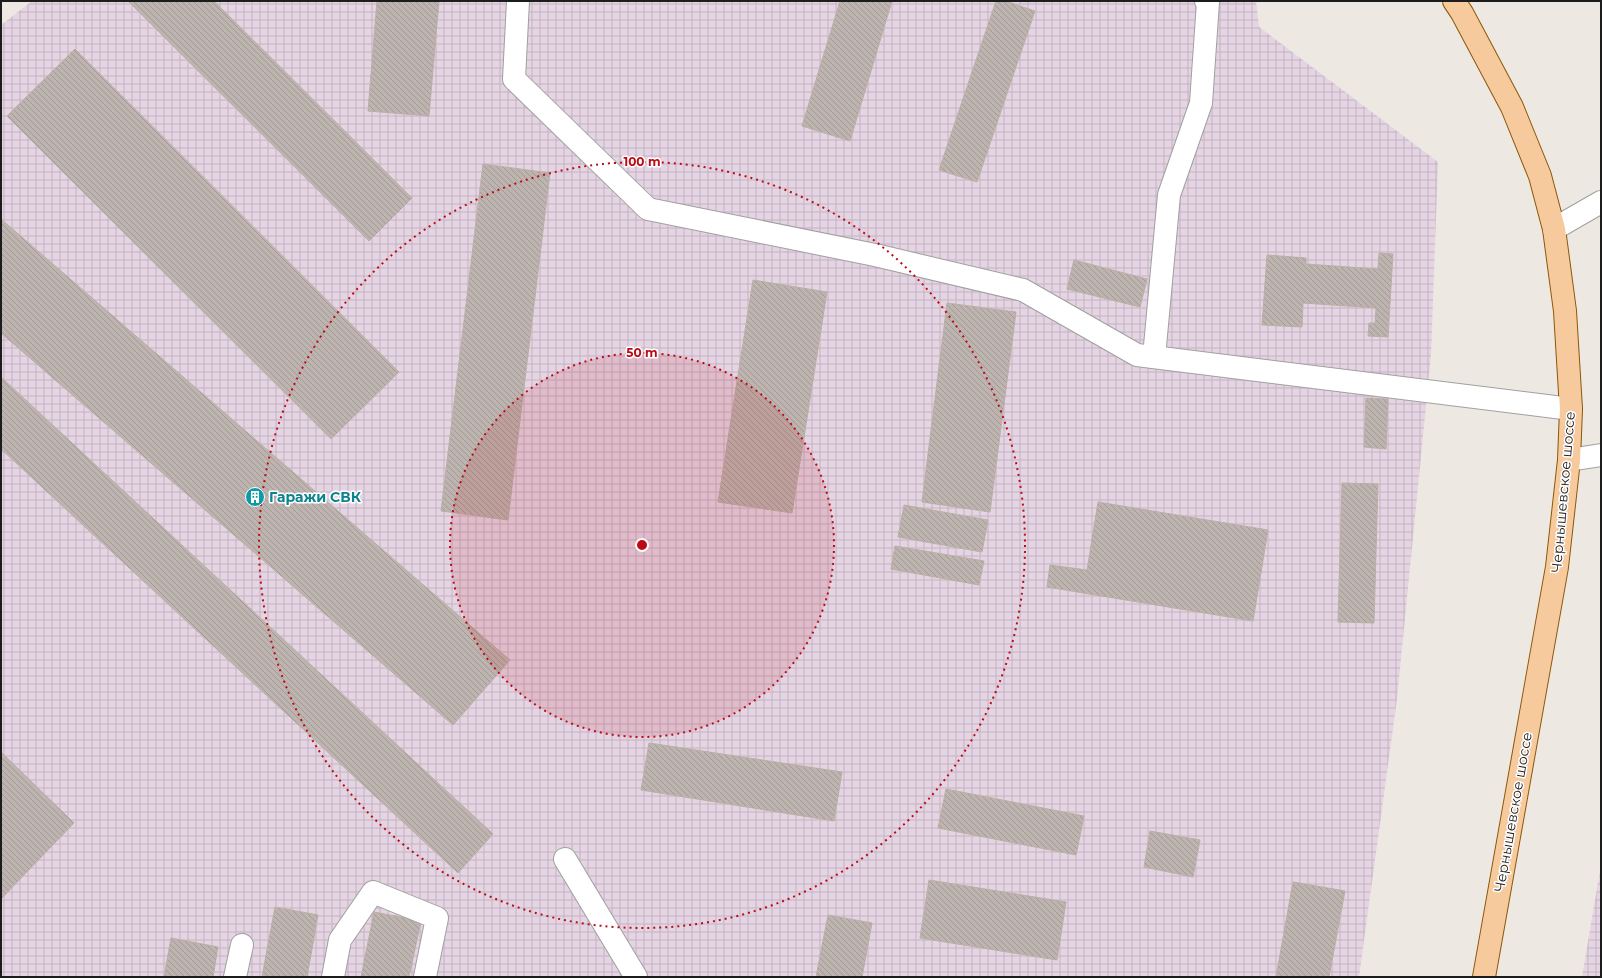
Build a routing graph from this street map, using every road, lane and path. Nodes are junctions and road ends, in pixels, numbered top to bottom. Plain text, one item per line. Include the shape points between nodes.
1 (518, 1) edge
2 (1206, 1) edge
3 (1454, 1) edge
4 (1601, 202) edge
5 (1554, 229) junction
6 (1154, 357) junction
7 (1571, 409) junction
8 (1601, 455) edge
9 (1569, 460) junction
10 (565, 859) dead end
11 (242, 945) dead end
12 (235, 977) edge
13 (333, 977) edge
14 (425, 977) edge
15 (636, 977) edge
16 (1484, 977) edge

1 - 6 lane via 514,80 648,209 875,255 1023,290 1137,355
2 - 6 lane via 1208,2 1201,103 1169,195
3 - 5 main road, Чернышевское шоссе via 1512,106 1540,176
4 - 5 lane
5 - 7 main road, Чернышевское шоссе via 1565,311
6 - 7 lane
7 - 9 main road, Чернышевское шоссе
8 - 9 lane
9 - 16 main road, Чернышевское шоссе via 1557,567
10 - 15 lane
11 - 12 lane
13 - 14 lane via 340,940 373,892 437,918

